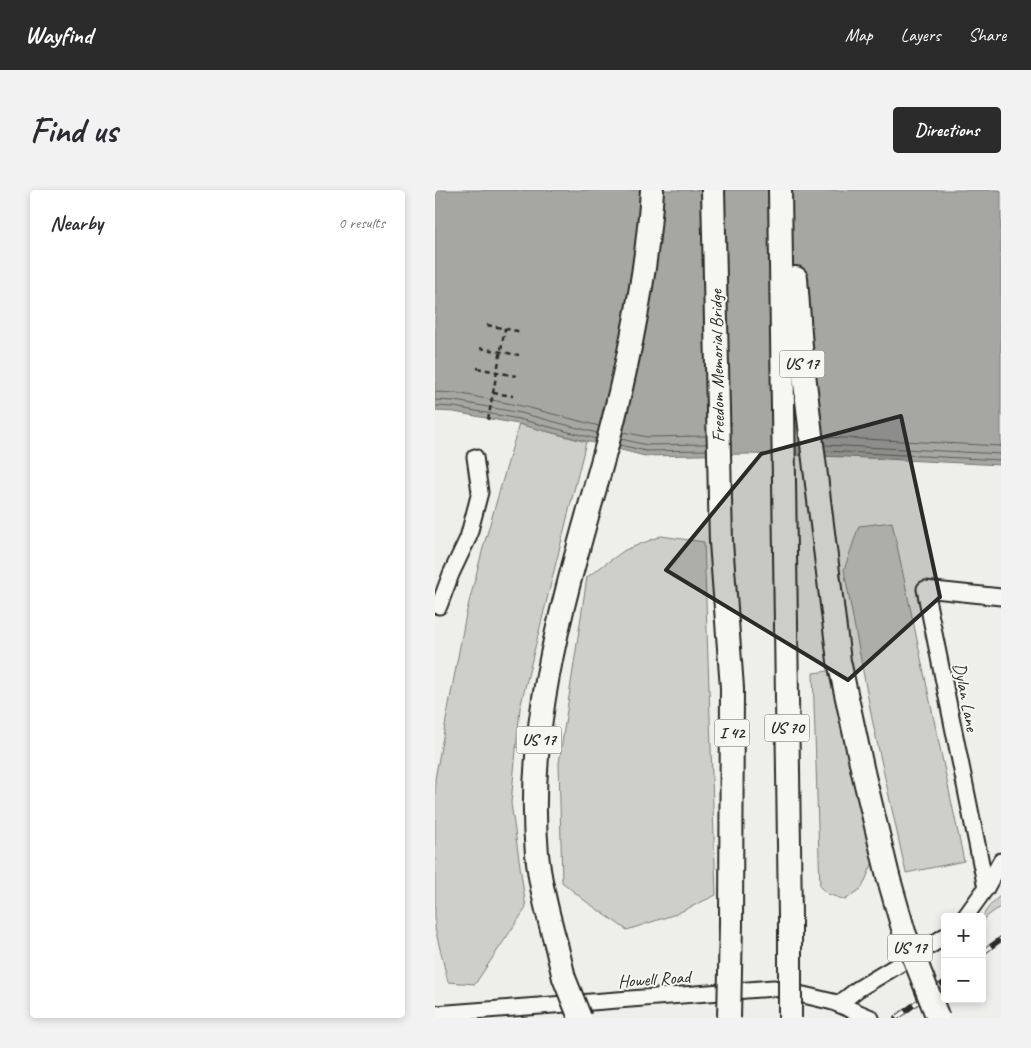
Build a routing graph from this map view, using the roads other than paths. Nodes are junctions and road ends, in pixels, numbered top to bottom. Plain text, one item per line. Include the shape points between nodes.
1 (652, 190) edge
2 (713, 190) edge
3 (780, 190) edge
4 (790, 190) edge
5 (475, 457) dead end
6 (1001, 596) edge
7 (437, 606) edge
8 (1001, 861) edge
9 (986, 888) junction
10 (968, 913) edge
11 (941, 939) edge
12 (839, 1004) junction
13 (435, 1014) edge
14 (580, 1018) edge
15 (729, 1018) edge
16 (789, 1018) edge
17 (871, 1018) edge
18 (937, 1018) edge

1 - 14 highway, US 17, bridge via 640,298 625,371 554,649 536,767 537,854 545,907 564,978
2 - 15 highway, Freedom Memorial Bridge / I 42, bridge via 721,542 732,688
3 - 16 highway, US 70, bridge
4 - 18 highway, US 17, bridge via 801,347 839,661 888,876 904,932
5 - 7 street via 480,492 469,538
6 - 9 street, Dylan Lane via 925,589
8 - 9 street
9 - 10 street
11 - 12 street
12 - 13 street, Howell Road via 774,988
12 - 17 street, Howell Road

